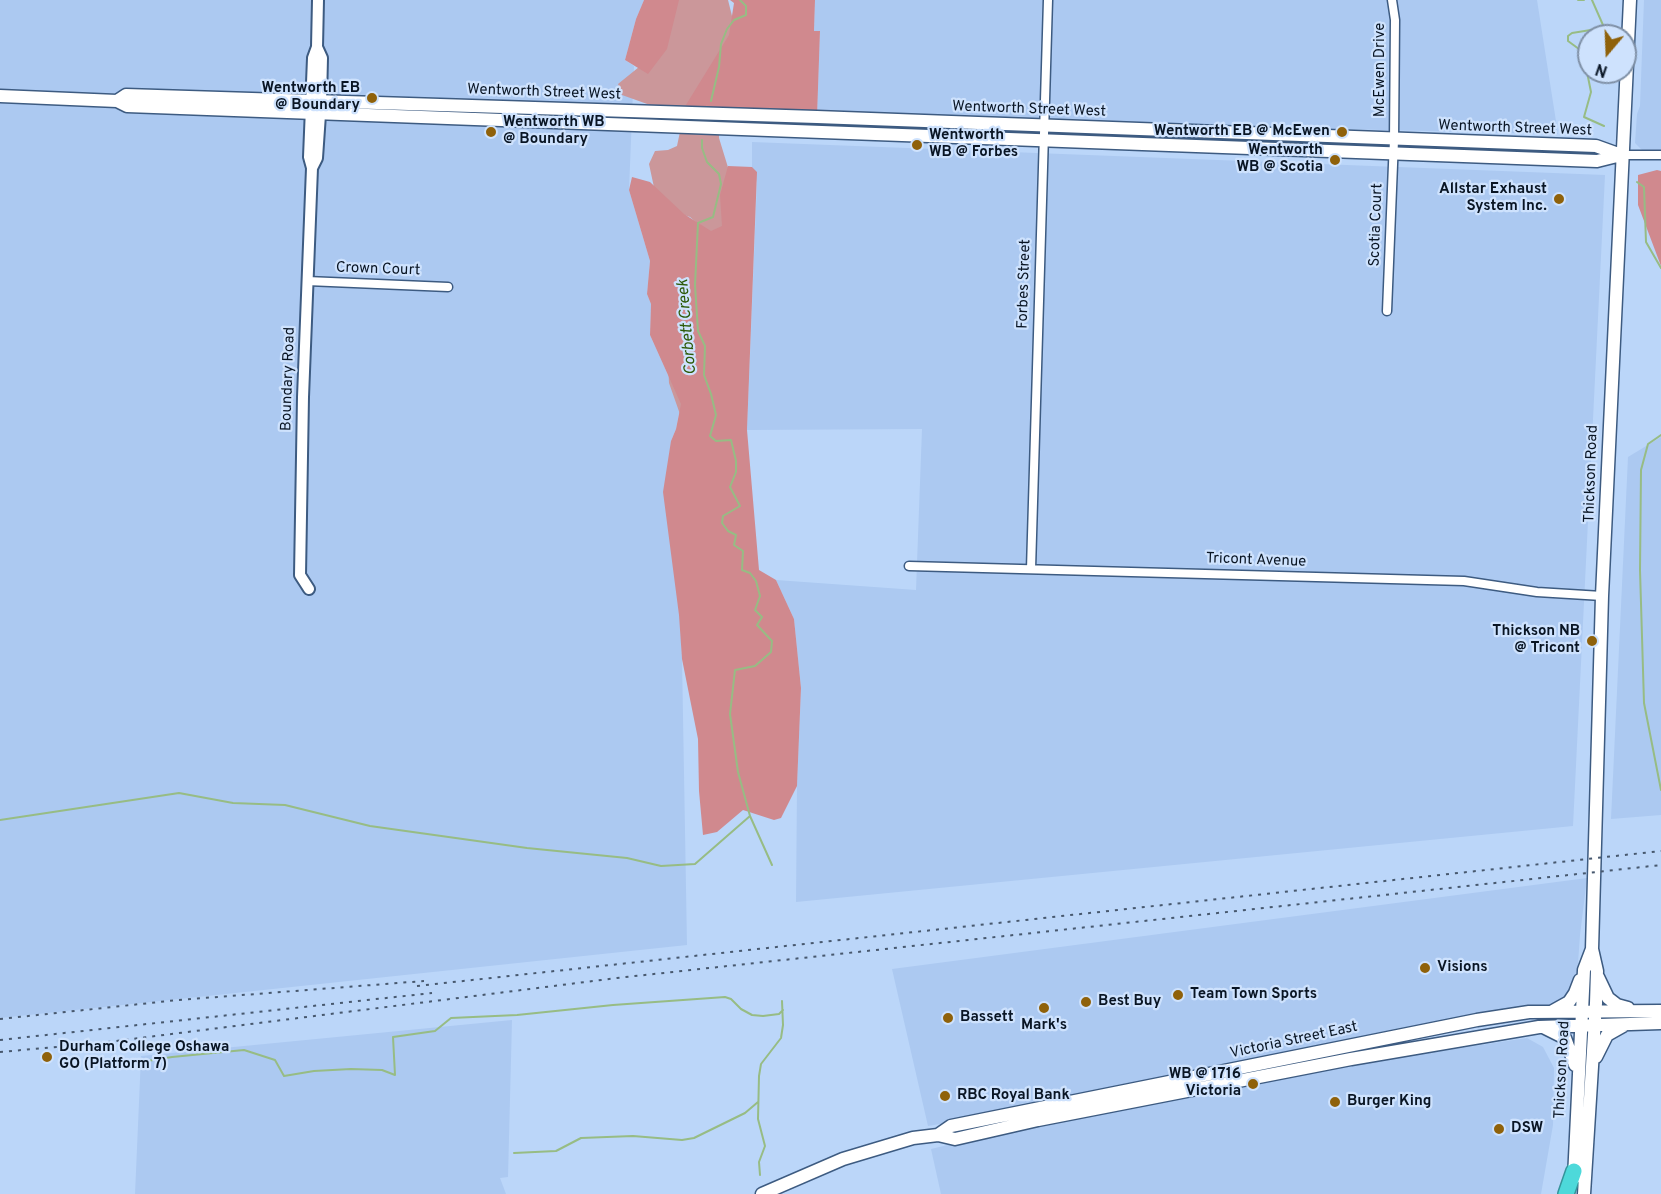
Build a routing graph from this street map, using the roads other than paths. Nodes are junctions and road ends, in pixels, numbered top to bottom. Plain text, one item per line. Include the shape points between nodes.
1 (318, 0) edge
2 (1048, 0) edge
3 (1392, 0) edge
4 (1630, 0) edge
5 (0, 96) edge
6 (316, 107) junction
7 (1043, 126) junction
8 (1043, 140) junction
9 (1394, 140) junction
10 (1393, 153) junction
11 (1621, 155) junction
12 (1661, 155) edge
13 (307, 281) junction
14 (448, 286) dead end
15 (1387, 311) dead end
16 (909, 566) dead end
17 (1031, 569) junction
18 (309, 589) dead end
19 (1602, 596) junction
20 (1592, 949) junction
21 (1584, 970) junction
22 (1597, 971) junction
23 (1638, 1011) junction
24 (1661, 1011) edge
25 (1581, 1012) junction
26 (1595, 1012) junction
27 (1547, 1013) junction
28 (1661, 1023) edge
29 (1630, 1024) junction
30 (1451, 1025) junction
31 (1580, 1025) junction
32 (1595, 1025) junction
33 (1539, 1027) junction
34 (1399, 1050) junction
35 (1592, 1069) junction
36 (1578, 1072) junction
37 (938, 1135) junction
38 (1574, 1171) junction
39 (762, 1194) edge
40 (1566, 1194) edge
41 (1573, 1194) edge
42 (1584, 1194) edge

1 - 6 street, Boundary Road via 317,47 313,58
2 - 7 street, Forbes Street
3 - 9 street, McEwen Drive
4 - 11 main road, Thickson Road
5 - 6 main road, Wentworth Street West via 117,101 126,95
6 - 7 main road, Wentworth Street West
6 - 8 main road, Wentworth Street West
6 - 13 street, Boundary Road via 309,157 312,168
7 - 8 street, Forbes Street
7 - 9 main road, Wentworth Street West
8 - 10 main road, Wentworth Street West
8 - 17 street, Forbes Street
9 - 10 street, Scotia Court
9 - 11 main road, Wentworth Street West via 1596,146
10 - 11 main road, Wentworth Street West via 1597,161
10 - 15 street, Scotia Court
11 - 12 street
11 - 19 main road, Thickson Road
13 - 14 street, Crown Court
13 - 18 street, Boundary Road via 300,575
16 - 17 street, Tricont Avenue
17 - 19 street, Tricont Avenue via 1464,581 1537,592
19 - 20 main road, Thickson Road
20 - 21 main road, Thickson Road
20 - 22 main road, Thickson Road
21 - 25 main road, Thickson Road
21 - 27 main road via 1569,1002
22 - 23 main road via 1608,998
22 - 26 main road, Thickson Road
23 - 24 main road, Victoria Street East
23 - 26 main road, Victoria Street East
25 - 26 main road, Victoria Street East
25 - 27 main road, Victoria Street East
25 - 31 main road, Thickson Road
26 - 32 main road, Thickson Road
27 - 30 main road, Victoria Street East via 1529,1012
28 - 29 main road, Victoria Street East
29 - 32 main road, Victoria Street East
29 - 35 main road via 1607,1035
30 - 34 main road via 1446,1033 1404,1041
30 - 37 main road, Victoria Street East via 951,1126
31 - 32 main road, Victoria Street East
31 - 33 main road, Victoria Street East
31 - 36 main road, Thickson Road
32 - 35 main road, Thickson Road
33 - 34 main road, Victoria Street East
33 - 36 main road via 1565,1038
34 - 37 main road, Victoria Street East via 955,1139
35 - 42 main road, Thickson Road
36 - 38 main road, Thickson Road
37 - 39 main road, Victoria Street East via 869,1150
38 - 40 highway
38 - 41 main road, Thickson Road

